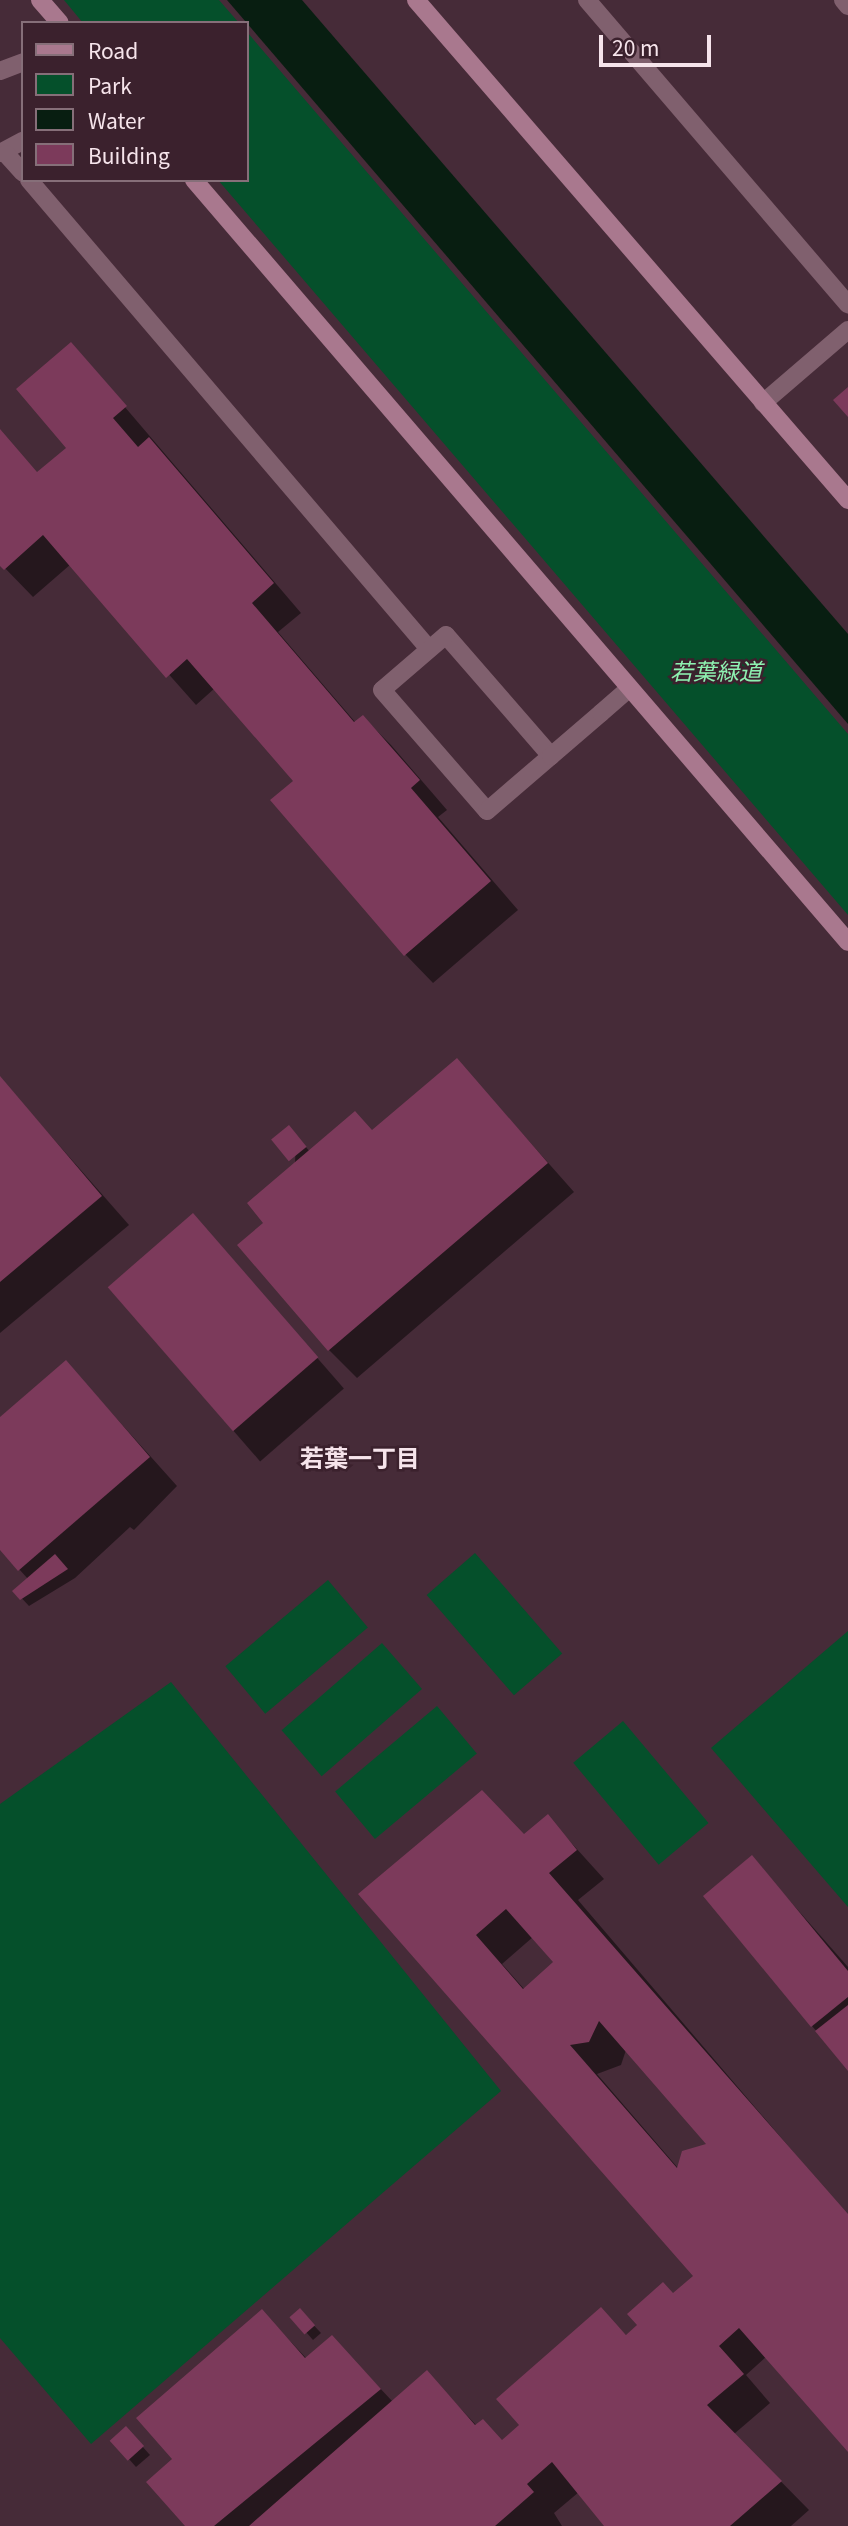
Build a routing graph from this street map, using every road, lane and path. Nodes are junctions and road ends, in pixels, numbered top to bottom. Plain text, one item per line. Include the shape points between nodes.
1 (40, 0) edge
2 (416, 0) edge
3 (587, 0) edge
4 (842, 0) edge
5 (848, 6) edge
6 (58, 21) edge
7 (21, 63) edge
8 (0, 71) edge
9 (21, 142) edge
10 (3, 153) edge
11 (21, 171) edge
12 (31, 182) edge
13 (196, 182) edge
14 (848, 304) edge
15 (848, 330) edge
16 (763, 403) junction
17 (848, 500) edge
18 (429, 649) junction
19 (630, 688) junction
20 (551, 756) junction
21 (848, 942) edge

1 - 6 street
2 - 16 street
3 - 14 street
4 - 5 street
7 - 8 street
9 - 10 street
10 - 11 street
12 - 18 street
13 - 19 street
15 - 16 street
16 - 17 street
18 - 20 street via 446,635
18 - 20 street via 382,690 487,811
19 - 20 street
19 - 21 street

